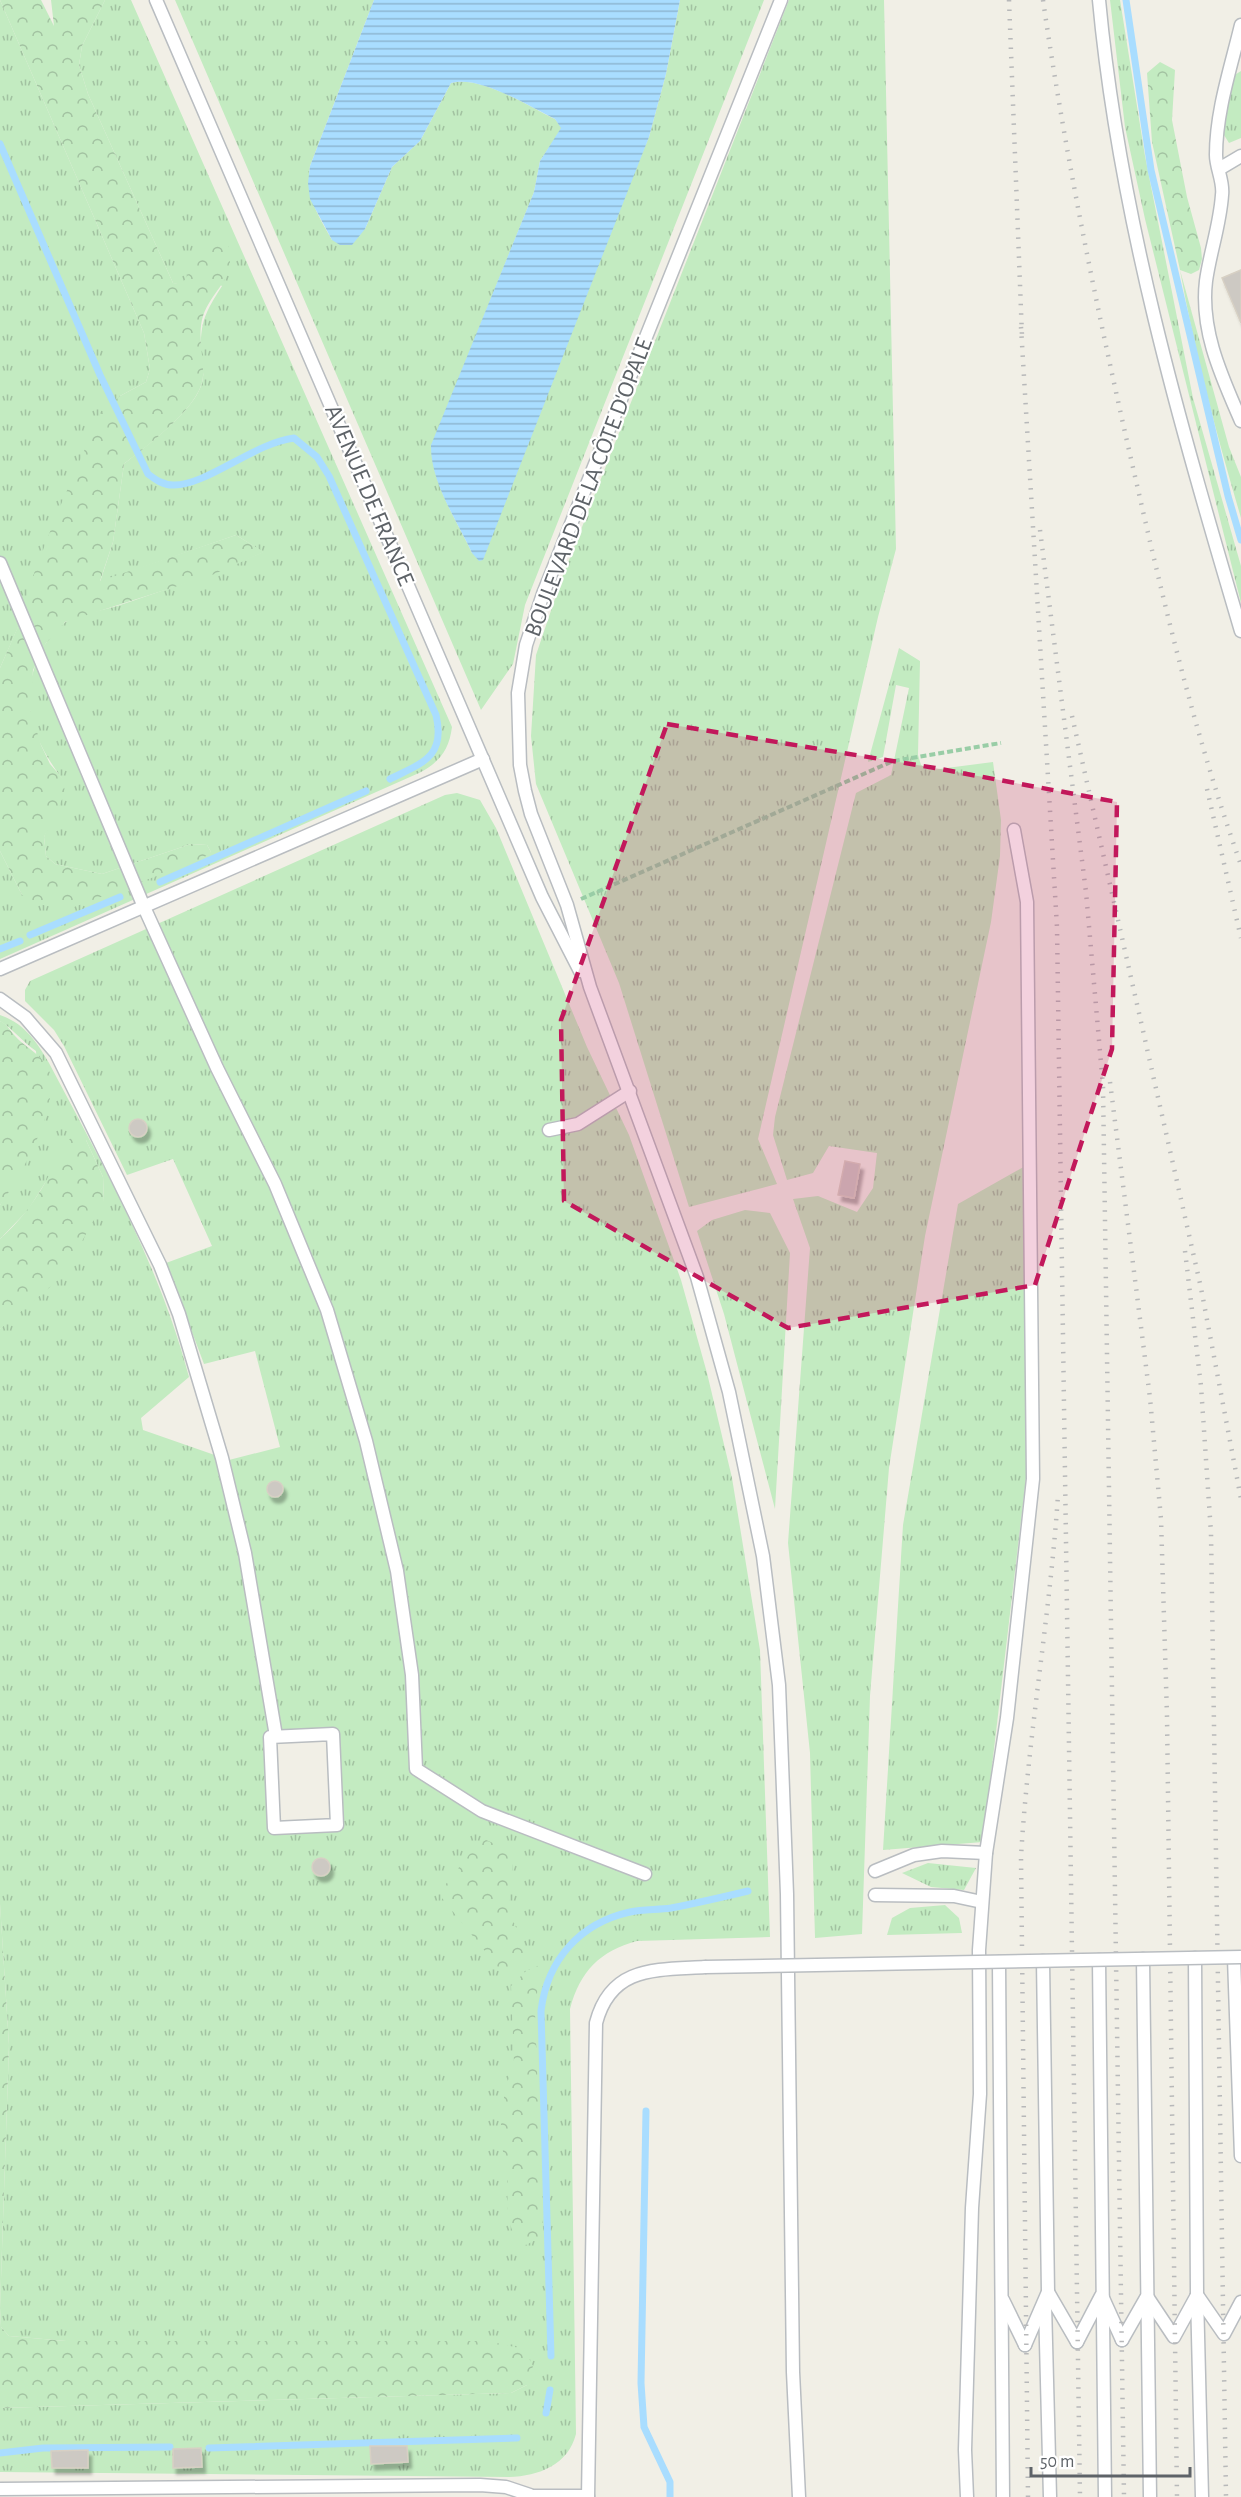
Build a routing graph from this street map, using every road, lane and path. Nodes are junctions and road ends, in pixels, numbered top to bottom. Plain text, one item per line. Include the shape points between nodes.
1 (156, 0) edge
2 (781, 0) edge
3 (1099, 0) edge
4 (1241, 25) edge
5 (1241, 156) edge
6 (1219, 169) junction
7 (1241, 421) edge
8 (0, 563) edge
9 (1241, 631) edge
10 (1001, 743) dead end
11 (483, 759) junction
12 (1014, 830) dead end
13 (567, 905) junction
14 (144, 907) junction
15 (0, 969) edge
16 (590, 987) junction
17 (0, 999) edge
18 (630, 1092) junction
19 (549, 1130) dead end
20 (276, 1736) junction
21 (987, 1852) junction
22 (875, 1871) dead end
23 (645, 1874) dead end
24 (875, 1895) dead end
25 (982, 1902) junction
26 (1195, 1958) junction
27 (1237, 1958) edge
28 (1143, 1959) junction
29 (1099, 1960) junction
30 (1043, 1961) junction
31 (999, 1962) junction
32 (1241, 2156) edge
33 (1102, 2295) junction
34 (1197, 2295) junction
35 (1001, 2296) junction
36 (1046, 2296) junction
37 (1147, 2297) junction
38 (1241, 2302) edge
39 (0, 2489) edge
40 (524, 2496) edge
41 (588, 2496) edge
42 (799, 2497) edge
43 (967, 2497) edge
44 (1003, 2497) edge
45 (1050, 2497) edge
46 (1105, 2497) edge
47 (1150, 2497) edge
48 (1202, 2497) edge

1 - 11 lane, AVENUE DE FRANCE
2 - 13 lane, BOULEVARD DE LA CÔTE D'OPALE via 526,645 518,693 520,765 531,814
3 - 9 lane via 1124,171 1161,345
4 - 6 lane via 1219,115
5 - 6 lane
6 - 7 lane via 1223,192 1206,281 1206,319 1214,358
8 - 14 lane
10 - 13 path via 893,761
11 - 14 lane
11 - 16 lane, AVENUE DE FRANCE via 542,897
12 - 21 lane via 1027,902 1033,1479 1007,1718
13 - 16 lane, BOULEVARD DE LA CÔTE D'OPALE
14 - 15 lane
14 - 23 lane via 275,1184 327,1310 366,1442 396,1571 412,1675 416,1769 482,1811
16 - 18 lane
17 - 20 lane via 25,1017 56,1053 160,1265 179,1314 216,1436 245,1552
18 - 19 lane via 578,1124
18 - 42 lane via 697,1277 729,1392 755,1509 779,1685
20 - 20 lane via 333,1734 337,1825 274,1828 270,1737
21 - 22 lane via 914,1855
21 - 25 lane
24 - 25 lane via 954,1896
25 - 43 lane via 978,1964 980,2106 972,2208 965,2450
26 - 27 lane, bridge
26 - 28 lane, bridge
26 - 34 lane
27 - 32 lane
28 - 29 lane, bridge
28 - 37 lane
29 - 30 lane, bridge
29 - 33 lane
30 - 31 lane, bridge
30 - 36 lane
31 - 35 lane
31 - 41 lane, bridge via 648,1971 613,1988 601,2002 596,2023
33 - 36 lane via 1077,2342
33 - 37 lane via 1122,2340
33 - 46 lane
34 - 37 lane via 1174,2337
34 - 38 lane via 1224,2334
34 - 48 lane
35 - 36 lane via 1025,2345
35 - 44 lane
36 - 45 lane
37 - 47 lane
39 - 40 lane via 480,2485 506,2487
40 - 41 lane

